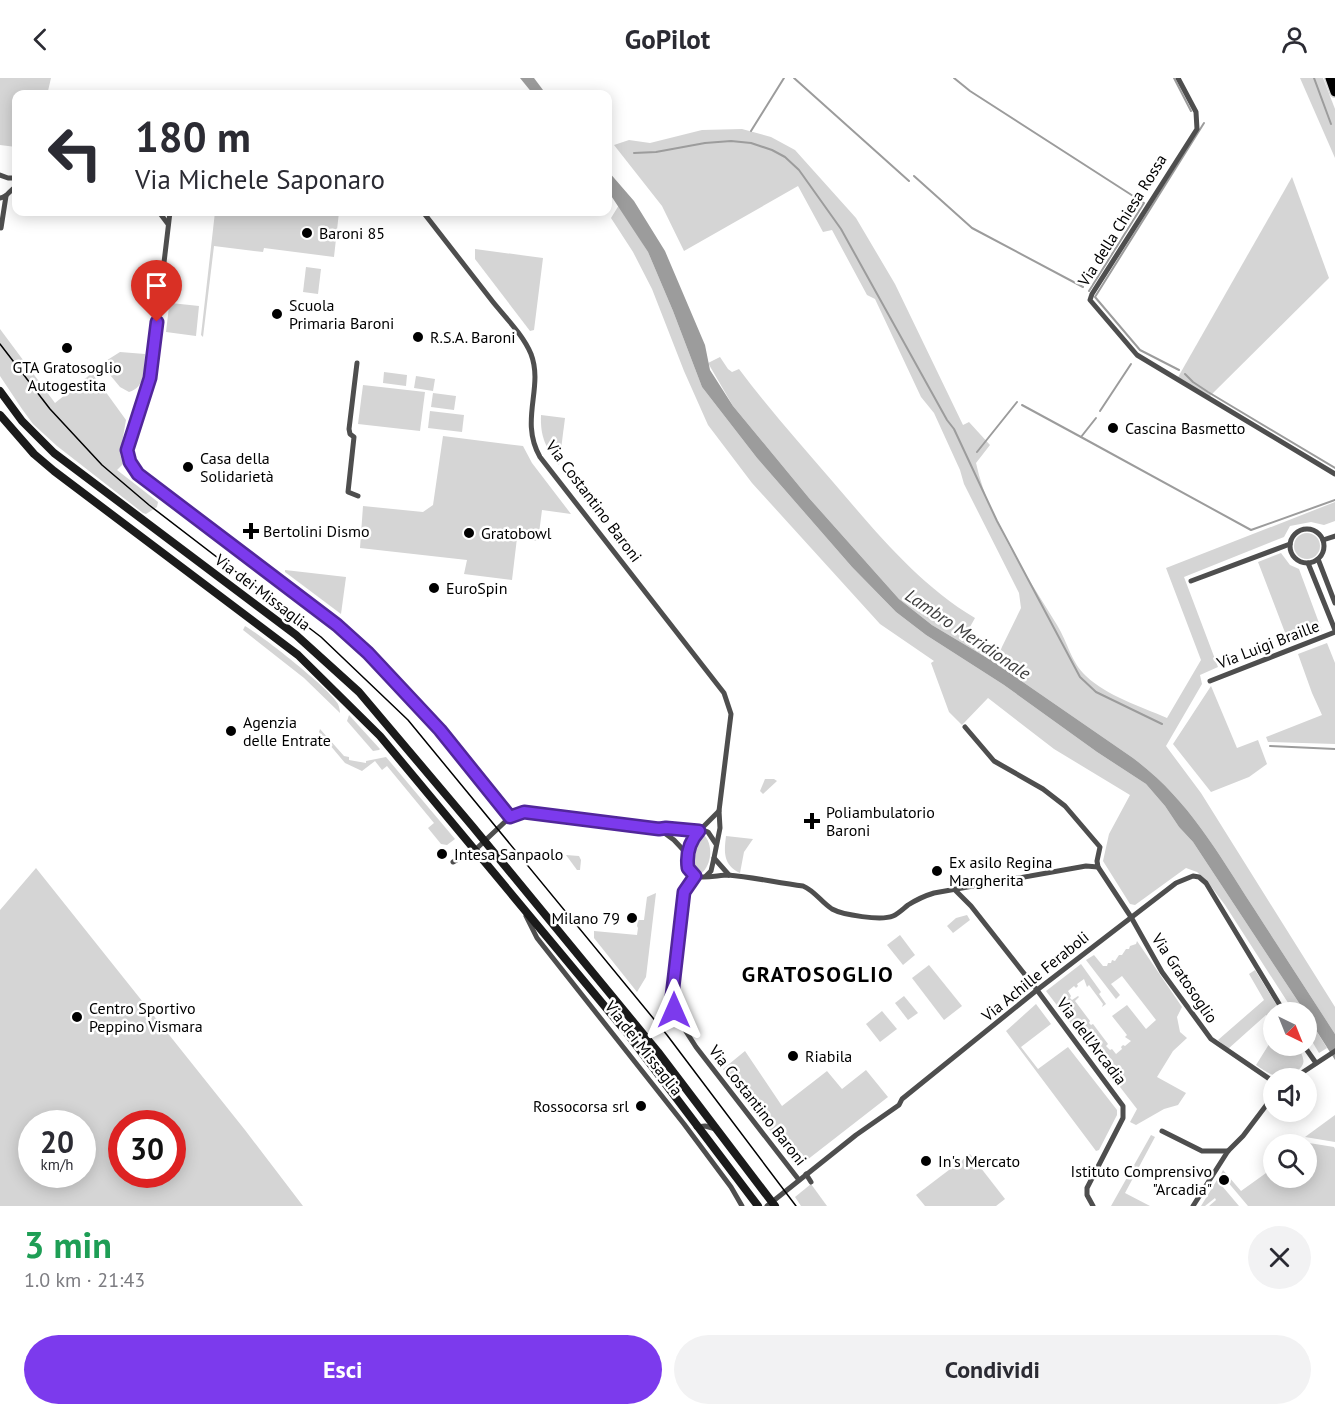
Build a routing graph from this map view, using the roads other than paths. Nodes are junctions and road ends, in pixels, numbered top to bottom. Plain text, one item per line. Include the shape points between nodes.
1 (1178, 78) edge
2 (1330, 78) edge
3 (1335, 92) edge
4 (0, 175) edge
5 (8, 178) junction
6 (12, 178) edge
7 (12, 185) edge
8 (3, 197) edge
9 (162, 216) edge
10 (169, 216) edge
11 (426, 216) edge
12 (0, 222) edge
13 (168, 224) junction
14 (357, 363) dead end
15 (0, 391) edge
16 (0, 415) edge
17 (1335, 474) edge
18 (358, 496) dead end
19 (1335, 536) edge
20 (1323, 540) junction
21 (1290, 544) junction
22 (1318, 559) junction
23 (1308, 564) junction
24 (1191, 581) dead end
25 (1335, 603) edge
26 (1335, 631) edge
27 (1210, 681) dead end
28 (965, 727) dead end
29 (719, 812) junction
30 (510, 817) junction
31 (659, 829) junction
32 (699, 830) junction
33 (485, 842) junction
34 (716, 845) junction
35 (475, 850) junction
36 (688, 855) junction
37 (714, 858) junction
38 (453, 862) dead end
39 (1098, 867) junction
40 (729, 875) junction
41 (695, 876) junction
42 (706, 876) junction
43 (955, 890) junction
44 (1131, 917) junction
45 (1037, 990) junction
46 (1278, 1002) edge
47 (1335, 1051) edge
48 (1311, 1056) edge
49 (1316, 1063) junction
50 (1309, 1068) edge
51 (1263, 1074) edge
52 (1263, 1110) edge
53 (693, 1129) junction
54 (716, 1130) junction
55 (1162, 1131) dead end
56 (1228, 1151) junction
57 (806, 1174) junction
58 (799, 1180) junction
59 (812, 1182) dead end
60 (771, 1205) edge
61 (742, 1206) edge
62 (758, 1206) edge
63 (1094, 1206) edge
64 (1193, 1206) edge

1 - 17 street, Via della Chiesa Rossa via 1196,112 1197,129 1090,300 1137,356
2 - 3 main road
4 - 5 street
5 - 6 street
5 - 7 street
8 - 12 street via 1,228
9 - 13 street
10 - 13 street
11 - 29 street, Via Costantino Baroni via 530,353 534,378 530,424 540,457 724,693 731,714
13 - 30 street via 151,372 127,450 132,466 368,653 440,730
14 - 18 street via 349,429 354,440 348,492
15 - 33 main road, Via dei Missaglia via 22,422 54,453 332,666 373,707
16 - 35 main road, Via dei Missaglia via 33,454 54,471 298,655 380,736
19 - 20 street
20 - 21 street via 1315,531 1304,529 1295,534
20 - 22 street
21 - 23 street via 1294,558
21 - 24 street
22 - 23 street
22 - 25 street
23 - 26 street
26 - 27 street, Via Luigi Braille
28 - 39 street, Via Gratosoglio via 994,761 1065,806 1100,847
29 - 32 street
29 - 34 street, Via Costantino Baroni
30 - 31 street via 524,812
30 - 33 street
31 - 32 street
31 - 36 street
32 - 34 street via 708,831
32 - 36 street
33 - 35 street
33 - 54 main road, Via dei Missaglia via 658,1052
34 - 37 street, Via Costantino Baroni
35 - 38 street
35 - 53 main road, Via dei Missaglia via 627,1034
36 - 41 street via 688,868
37 - 40 street
37 - 42 street, Via Costantino Baroni
39 - 43 street
39 - 44 street, Via Gratosoglio
40 - 42 street
40 - 43 street via 802,886 838,912 885,918 921,897
41 - 42 street
41 - 58 street, Via Costantino Baroni via 684,892 672,996 676,1016
43 - 45 street
44 - 45 street, Via Achille Feraboli
44 - 46 street, Via Achille Feraboli via 1176,883 1189,876 1199,877
44 - 51 street, Via Gratosoglio via 1162,972 1211,1039
45 - 57 street, Via Achille Feraboli via 899,1105
45 - 63 street, Via dell'Arcadia via 1124,1109 1087,1188
47 - 49 street
48 - 49 street
49 - 50 street
52 - 56 street
53 - 54 street via 705,1126
53 - 61 street, Via dei Missaglia
53 - 62 main road, Via dei Missaglia
54 - 60 main road, Via dei Missaglia
55 - 56 street via 1202,1151
56 - 64 street
57 - 58 street, Via Achille Feraboli
57 - 59 street
58 - 60 street, Via Achille Feraboli

